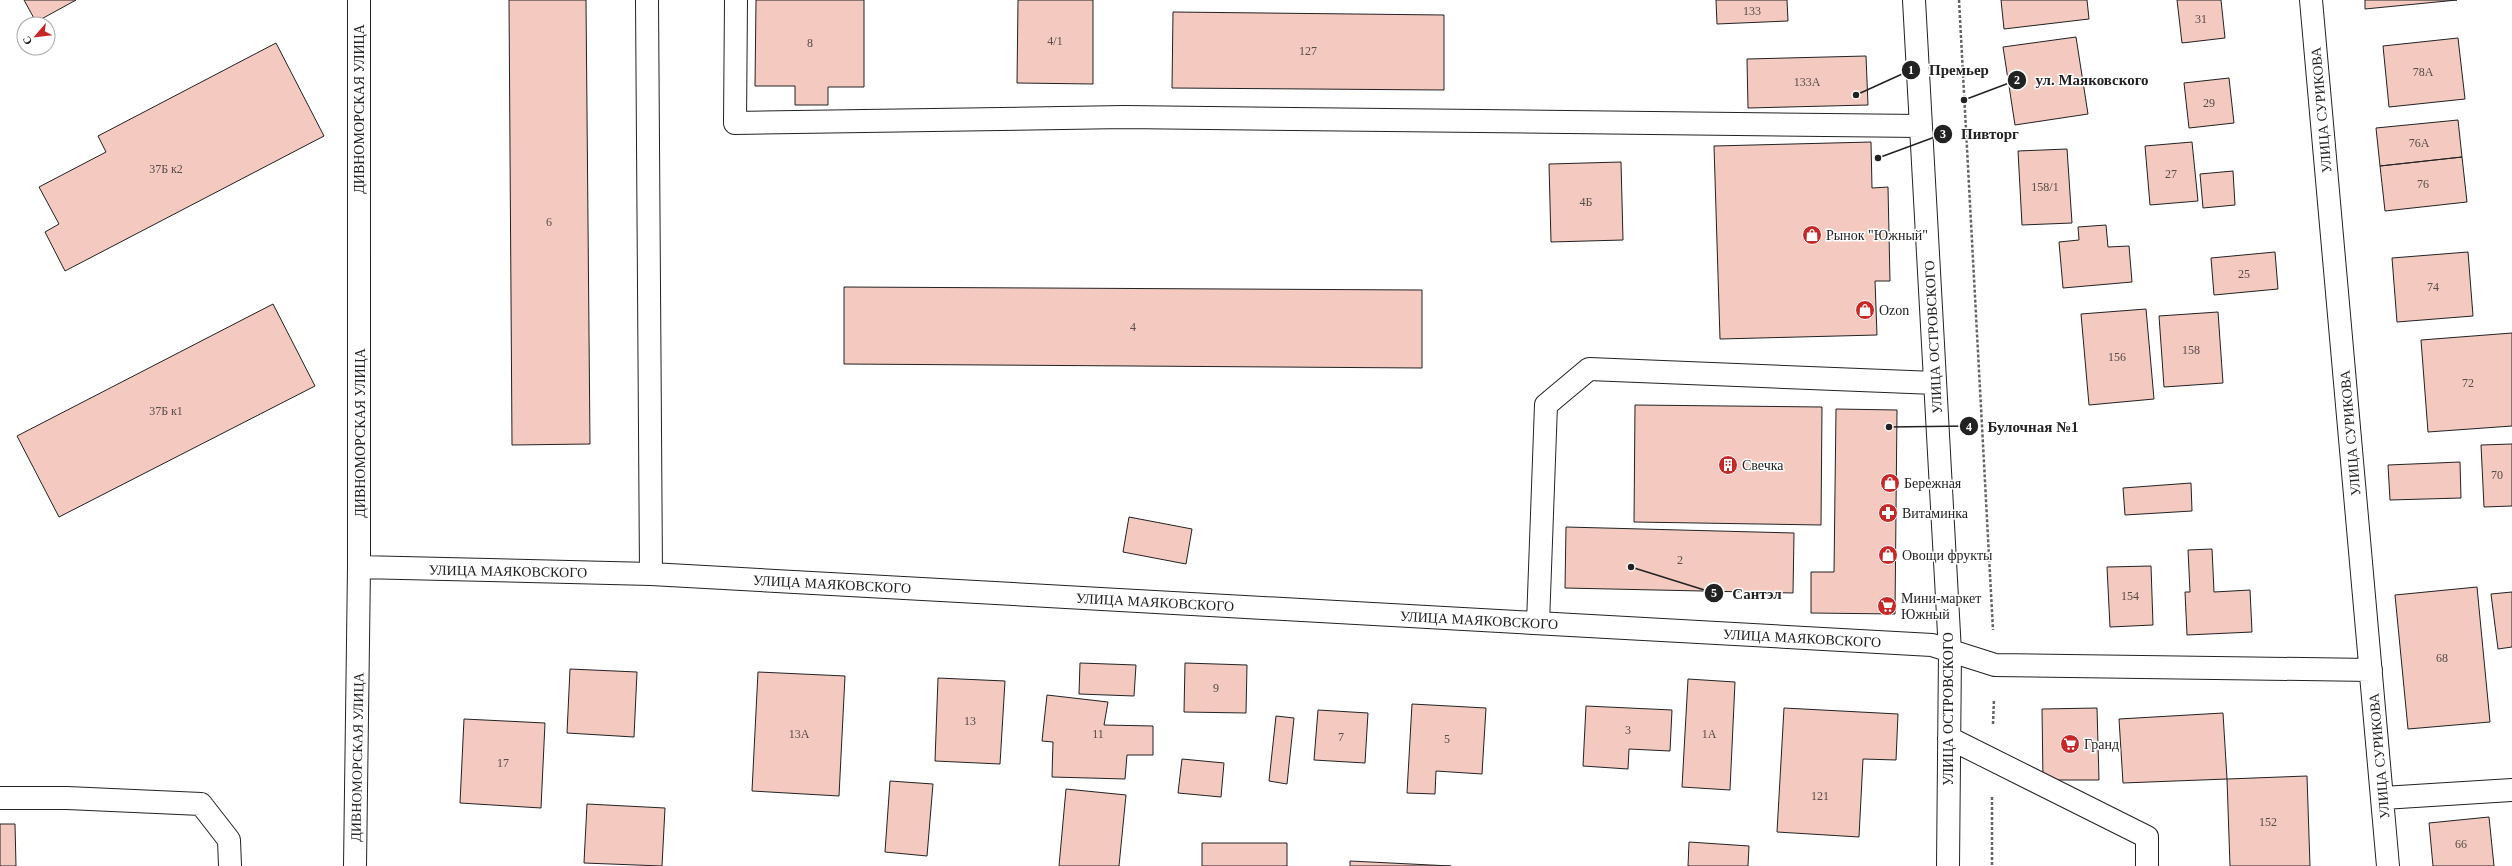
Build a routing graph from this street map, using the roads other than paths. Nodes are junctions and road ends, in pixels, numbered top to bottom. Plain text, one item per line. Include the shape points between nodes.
1 (359, 0) edge
2 (647, 0) edge
3 (736, 0) edge
4 (1914, 0) edge
5 (2311, 0) edge
6 (1921, 126) junction
7 (1935, 383) junction
8 (359, 567) junction
9 (651, 574) junction
10 (1538, 623) junction
11 (1950, 652) junction
12 (2371, 670) junction
13 (1949, 738) junction
14 (2512, 790) edge
15 (0, 798) edge
16 (2383, 798) junction
17 (230, 866) edge
18 (355, 866) edge
19 (1948, 866) edge
20 (2147, 866) edge
21 (2388, 866) edge

1 - 8 street, ДИВНОМОРСКАЯ УЛИЦА
2 - 9 street
3 - 6 street via 735,123 1124,118
4 - 6 street, УЛИЦА ОСТРОВСКОГО
5 - 12 street, УЛИЦА СУРИКОВА
6 - 7 street, УЛИЦА ОСТРОВСКОГО
7 - 10 street via 1589,369 1546,405
7 - 11 street, УЛИЦА ОСТРОВСКОГО
8 - 9 street, УЛИЦА МАЯКОВСКОГО
8 - 18 street, ДИВНОМОРСКАЯ УЛИЦА
9 - 10 street, УЛИЦА МАЯКОВСКОГО
10 - 11 street, УЛИЦА МАЯКОВСКОГО via 1932,646
11 - 12 street, УЛИЦА МАЯКОВСКОГО via 1995,665
11 - 13 street, УЛИЦА ОСТРОВСКОГО
12 - 16 street, УЛИЦА СУРИКОВА
13 - 19 street, УЛИЦА ОСТРОВСКОГО
13 - 20 street via 2147,837
14 - 16 street
15 - 17 street via 201,804 229,840
16 - 21 street, УЛИЦА СУРИКОВА

